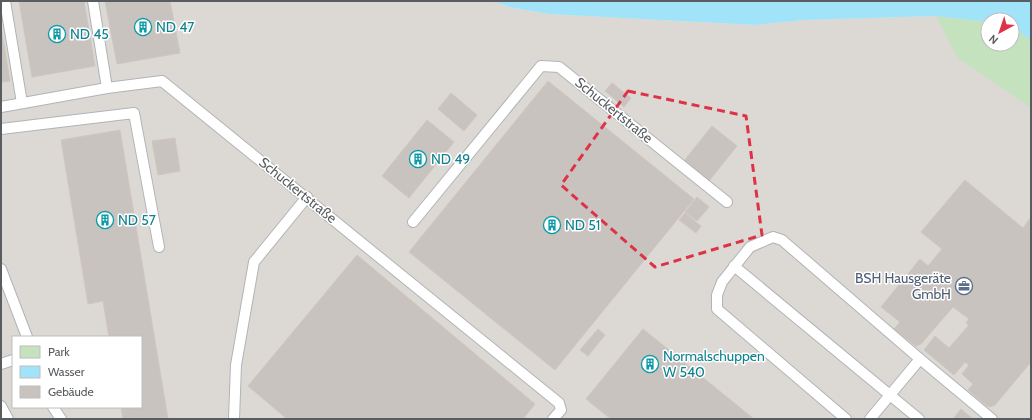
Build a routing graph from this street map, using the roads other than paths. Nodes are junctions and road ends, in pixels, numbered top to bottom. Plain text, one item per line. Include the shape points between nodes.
1 (5, 1) edge
2 (93, 1) edge
3 (107, 88) junction
4 (22, 103) junction
5 (1, 107) edge
6 (1, 130) edge
7 (307, 197) junction
8 (727, 202) dead end
9 (413, 222) dead end
10 (159, 247) dead end
11 (734, 266) junction
12 (1, 269) edge
13 (27, 336) edge
14 (12, 360) edge
15 (920, 360) junction
16 (1, 364) edge
17 (890, 395) junction
18 (1, 406) edge
19 (55, 408) edge
20 (8, 419) edge
21 (61, 419) edge
22 (234, 419) edge
23 (553, 419) edge
24 (846, 419) edge
25 (870, 419) edge
26 (919, 419) edge
27 (992, 419) edge

1 - 4 lane
2 - 3 lane
3 - 4 lane, Schuckertstraße
3 - 7 lane, Schuckertstraße via 162,81
4 - 5 lane, Schuckertstraße
6 - 10 lane via 134,114
7 - 22 lane via 254,262 236,365
7 - 23 lane, Schuckertstraße via 559,403 561,410
8 - 9 lane, Schuckertstraße via 559,67 541,66
11 - 15 lane via 750,247 773,237 782,240
11 - 17 lane
11 - 24 lane via 722,282 717,295 717,309
12 - 13 lane
14 - 16 lane
15 - 17 lane
15 - 27 lane
17 - 25 lane
17 - 26 lane
18 - 20 lane
19 - 21 lane

